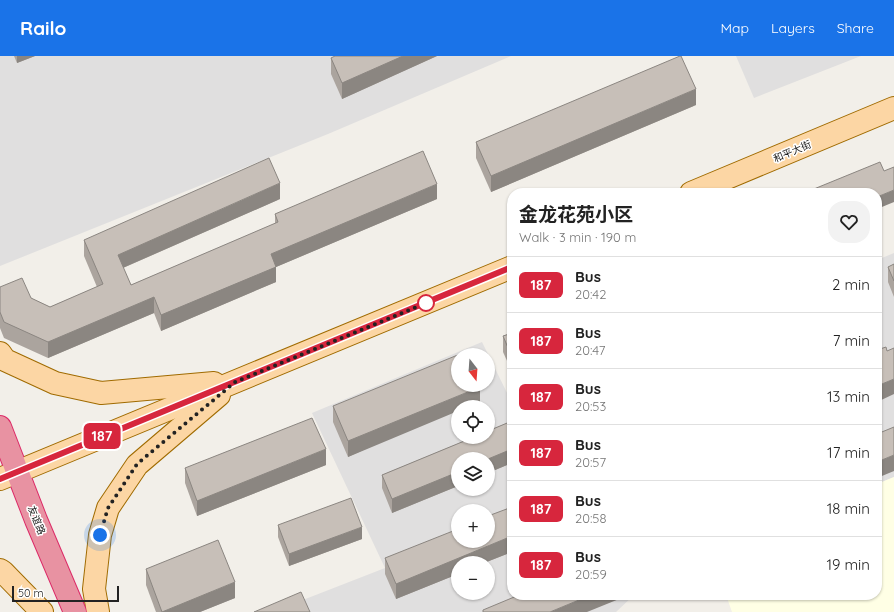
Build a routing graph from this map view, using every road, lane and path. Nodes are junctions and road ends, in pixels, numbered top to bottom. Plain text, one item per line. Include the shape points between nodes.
1 (894, 108) edge
2 (703, 188) edge
3 (507, 269) edge
4 (0, 353) edge
5 (235, 382) junction
6 (0, 427) edge
7 (8, 475) edge
8 (0, 570) edge
9 (42, 612) edge
10 (75, 612) edge
11 (98, 612) edge

1 - 2 main road, 和平大街
3 - 5 main road
4 - 5 main road via 5,360 55,383 101,393
5 - 7 main road
5 - 11 main road via 137,464 108,508 100,535 94,589
6 - 7 highway, 友谊路
7 - 10 highway, 友谊路
8 - 9 main road

